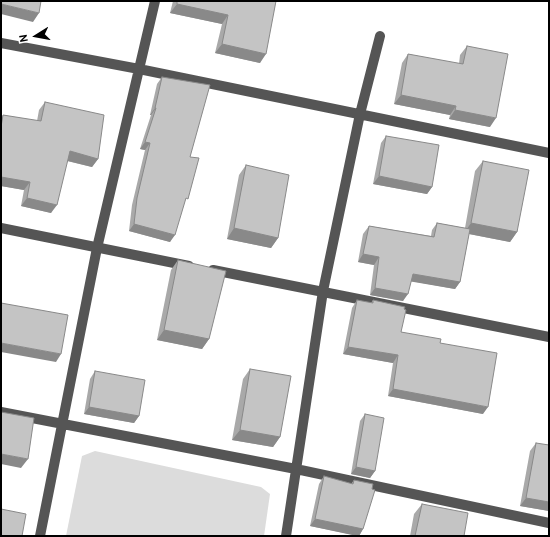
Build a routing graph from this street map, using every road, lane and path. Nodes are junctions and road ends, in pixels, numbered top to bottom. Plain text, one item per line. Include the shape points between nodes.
1 (155, 1) edge
2 (380, 36) dead end
3 (1, 43) edge
4 (139, 69) junction
5 (360, 114) junction
6 (549, 154) edge
7 (1, 228) edge
8 (97, 248) junction
9 (323, 291) junction
10 (549, 337) edge
11 (1, 412) edge
12 (62, 425) junction
13 (296, 469) junction
14 (549, 523) edge
15 (40, 536) edge
16 (286, 536) edge

1 - 4 street
2 - 5 street
3 - 4 street
4 - 5 street
4 - 8 street
5 - 6 street
5 - 9 street
7 - 8 street
8 - 9 street
8 - 12 street
9 - 10 street
9 - 13 street
11 - 12 street
12 - 13 street
12 - 15 street
13 - 14 street
13 - 16 street

